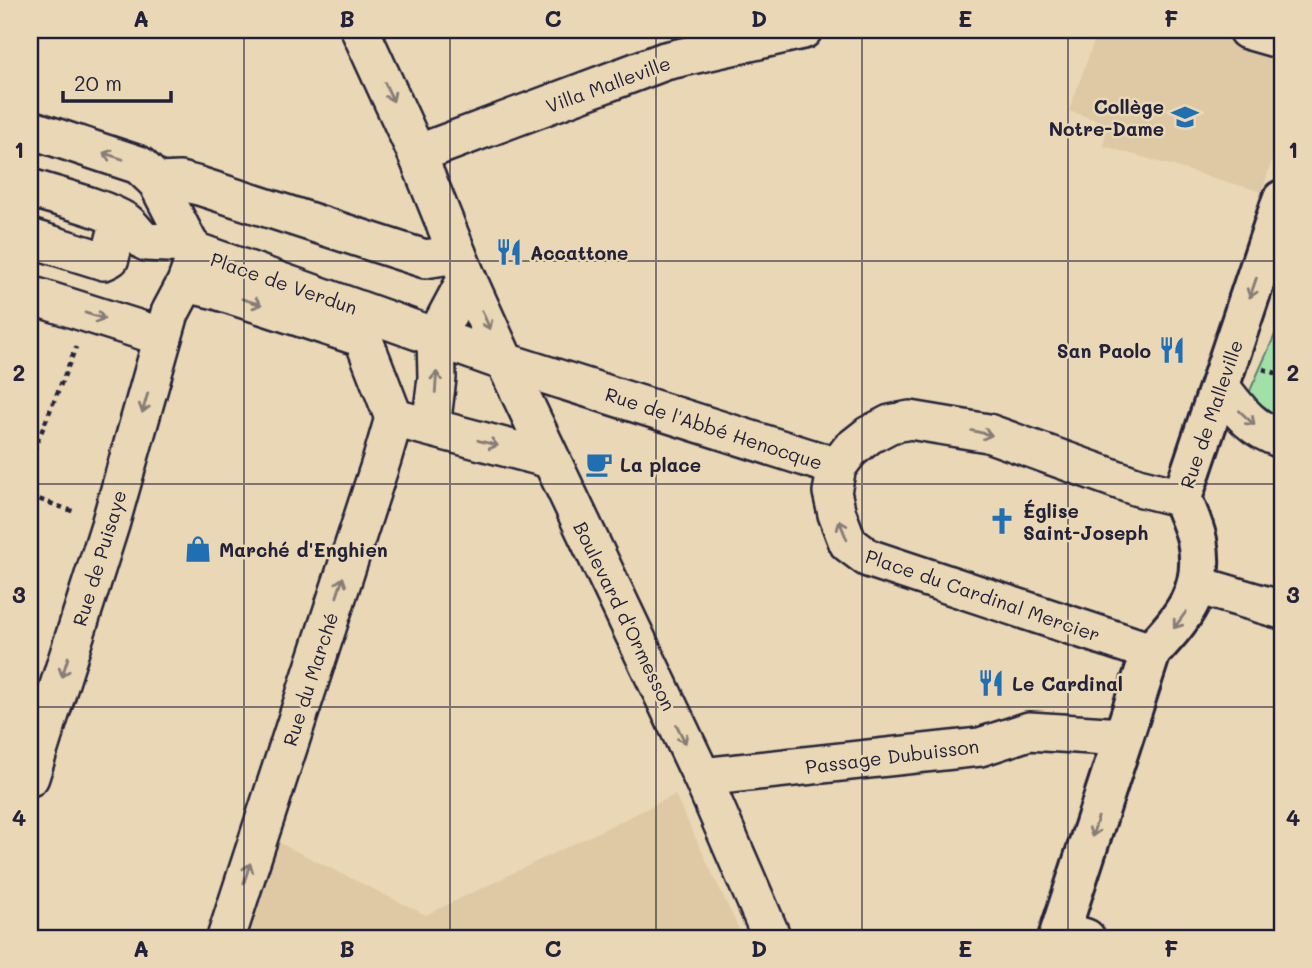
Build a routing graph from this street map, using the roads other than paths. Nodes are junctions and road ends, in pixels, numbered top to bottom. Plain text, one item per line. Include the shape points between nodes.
1 (360, 30) edge
2 (803, 30) edge
3 (1247, 30) edge
4 (1282, 40) edge
5 (30, 129) edge
6 (417, 154) junction
7 (158, 182) junction
8 (30, 188) edge
9 (1282, 200) edge
10 (120, 220) junction
11 (30, 238) edge
12 (1274, 252) edge
13 (191, 259) junction
14 (462, 266) junction
15 (30, 295) edge
16 (367, 326) junction
17 (436, 336) junction
18 (163, 337) junction
19 (505, 362) junction
20 (1220, 386) junction
21 (590, 389) junction
22 (394, 418) junction
23 (431, 427) junction
24 (1282, 439) edge
25 (545, 449) junction
26 (838, 467) junction
27 (1182, 498) junction
28 (1197, 586) junction
29 (1282, 610) edge
30 (1151, 652) junction
31 (1123, 737) junction
32 (30, 777) edge
33 (702, 778) junction
34 (1068, 935) edge
35 (226, 938) edge
36 (772, 938) edge

1 -> 6 street, Boulevard d'Ormesson
2 - 6 street, Villa Malleville via 665,61
3 - 4 street
7 -> 5 street, Place de Verdun via 139,165
6 - 14 street, Boulevard d'Ormesson
7 - 13 street, Place de Verdun
7 - 14 street via 199,186 425,260
8 - 10 street
9 - 12 main road, Rue de Malleville
10 - 11 street via 110,258 104,261
10 - 13 street via 146,242
12 -> 20 main road, Rue de Malleville
13 - 16 street, Place de Verdun
13 - 18 street, Place de Verdun
14 - 17 street
14 -> 19 street, Boulevard d'Ormesson
15 -> 18 street
16 - 17 street, Place de Verdun
16 - 22 street, Place de Verdun
17 - 19 street
23 -> 17 street
18 -> 32 street, Rue de Puisaye
19 - 21 street, Rue de l'Abbé Henocque
19 - 25 street, Boulevard d'Ormesson
20 -> 24 street via 1244,417
20 - 27 main road, Rue de Malleville
21 - 25 street, Rue de l'Abbé Henocque via 558,413
21 - 26 street, Rue de l'Abbé Henocque
22 - 23 street
35 -> 22 street, Rue du Marché
23 -> 25 street
25 -> 33 street, Boulevard d'Ormesson
26 -> 27 street via 869,435 910,420 988,433 1138,488
30 -> 26 street, Place du Cardinal Mercier via 868,558 848,543 837,514 832,492
27 - 28 main road, Rue de Malleville via 1197,539
28 - 29 street
28 -> 30 main road, Rue de Malleville via 1190,606
30 - 31 main road, Rue de Malleville
31 - 33 street, Passage Dubuisson via 1029,732 980,747
31 -> 34 main road, Rue de Malleville
33 - 36 street, Boulevard d'Ormesson

